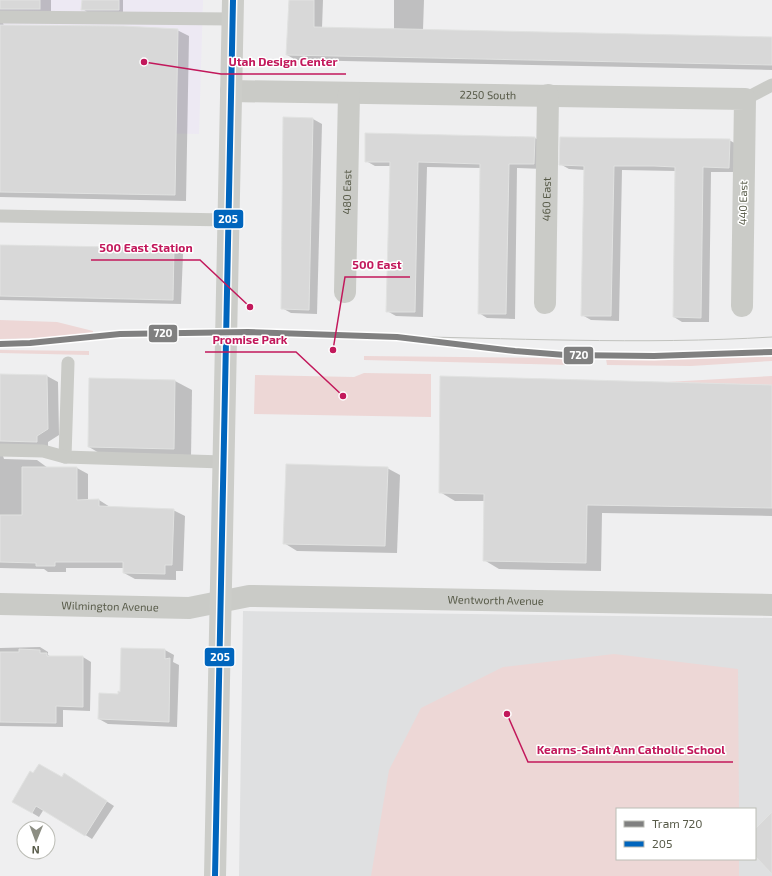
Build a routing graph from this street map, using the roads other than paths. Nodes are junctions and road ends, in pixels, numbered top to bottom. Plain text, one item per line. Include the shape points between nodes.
1 (233, 10) edge
2 (0, 17) edge
3 (772, 85) edge
4 (231, 91) junction
5 (349, 93) junction
6 (548, 95) junction
7 (745, 99) junction
8 (0, 216) edge
9 (228, 220) junction
10 (345, 292) dead end
11 (545, 303) dead end
12 (742, 306) dead end
13 (68, 363) dead end
14 (0, 450) edge
15 (65, 457) junction
16 (223, 462) junction
17 (219, 602) junction
18 (0, 604) edge
19 (772, 605) edge
20 (215, 876) edge

1 - 2 lane
1 - 4 street
3 - 7 lane
4 - 5 street, 2250 South
4 - 9 street
5 - 6 street, 2250 South
5 - 10 street, 480 East
6 - 7 street, 2250 South
6 - 11 street, 460 East
7 - 12 street, 440 East
8 - 9 lane
9 - 16 street
13 - 15 lane
14 - 15 lane via 43,451
15 - 16 lane
16 - 17 street
17 - 18 street, Wilmington Avenue via 189,608
17 - 19 street, Wentworth Avenue via 249,596
17 - 20 street

